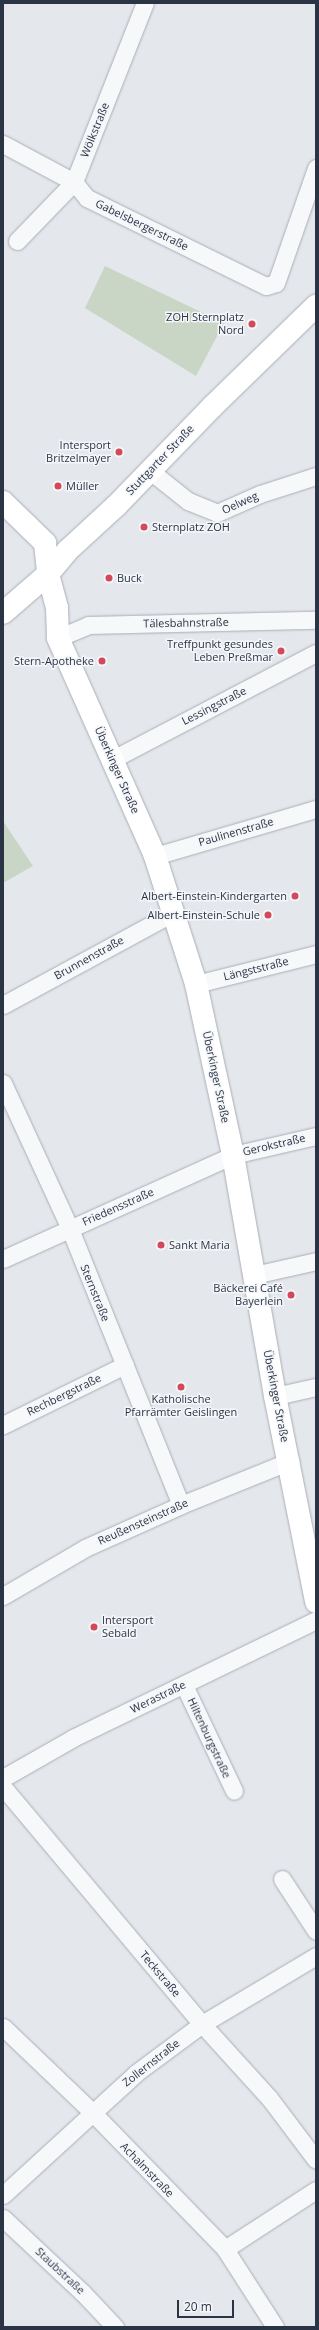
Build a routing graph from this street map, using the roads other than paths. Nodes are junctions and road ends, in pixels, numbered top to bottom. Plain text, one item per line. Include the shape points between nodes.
1 (145, 3) edge
2 (3, 144) edge
3 (316, 168) edge
4 (74, 182) junction
5 (17, 241) dead end
6 (316, 306) edge
7 (149, 470) junction
8 (316, 476) edge
9 (3, 502) edge
10 (48, 574) junction
11 (3, 613) edge
12 (316, 620) edge
13 (58, 638) junction
14 (316, 653) edge
15 (112, 758) junction
16 (316, 809) edge
17 (155, 856) junction
18 (174, 912) junction
19 (316, 954) edge
20 (196, 984) junction
21 (3, 1005) edge
22 (3, 1083) edge
23 (316, 1136) edge
24 (233, 1155) junction
25 (70, 1229) junction
26 (3, 1258) edge
27 (316, 1261) edge
28 (254, 1275) junction
29 (125, 1365) junction
30 (316, 1387) edge
31 (275, 1396) junction
32 (3, 1425) edge
33 (290, 1460) junction
34 (181, 1505) junction
35 (3, 1596) edge
36 (316, 1602) edge
37 (316, 1620) edge
38 (184, 1685) junction
39 (3, 1778) edge
40 (3, 1787) edge
41 (234, 1791) dead end
42 (282, 1879) dead end
43 (316, 1931) edge
44 (316, 1956) edge
45 (202, 2024) junction
46 (3, 2027) edge
47 (92, 2112) junction
48 (316, 2160) edge
49 (316, 2190) edge
50 (3, 2195) edge
51 (3, 2218) edge
52 (225, 2249) junction
53 (115, 2327) edge
54 (275, 2327) edge

1 - 4 street, Wölkstraße
2 - 4 street, Gabelsbergerstraße
3 - 4 street, Gabelsbergerstraße via 276,283 266,286 87,198
4 - 5 street, Wölkstraße
6 - 7 main road, Stuttgarter Straße
7 - 8 street, Oelweg via 188,501 217,513 260,494
7 - 10 main road, Stuttgarter Straße via 67,551
9 - 10 main road, Überkinger Straße via 45,543
10 - 11 main road, Stuttgarter Straße
10 - 13 main road, Überkinger Straße via 57,608
12 - 13 street, Tälesbahnstraße via 88,625
13 - 15 main road, Überkinger Straße
14 - 15 street, Lessingstraße
15 - 17 main road, Überkinger Straße
16 - 17 street, Paulinenstraße
17 - 18 main road, Überkinger Straße
18 - 20 main road, Überkinger Straße
18 - 21 street, Brunnenstraße
19 - 20 street, Längststraße
20 - 24 main road, Überkinger Straße
22 - 25 street, Sternstraße
23 - 24 street, Gerokstraße
24 - 25 street, Friedensstraße
24 - 28 main road, Überkinger Straße
25 - 26 street, Friedensstraße
25 - 29 street, Sternstraße
27 - 28 street
28 - 31 main road, Überkinger Straße
29 - 32 street, Rechbergstraße
29 - 34 street, Sternstraße
30 - 31 street
31 - 33 main road, Überkinger Straße
33 - 34 street, Reußensteinstraße
33 - 36 main road, Überkinger Straße
34 - 35 street, Reußensteinstraße via 85,1548
37 - 38 street, Werastraße
38 - 39 street, Werastraße via 73,1738
38 - 41 street, Hiltenburgstraße
40 - 45 street, Teckstraße
42 - 43 street
44 - 45 street, Zollernstraße
45 - 47 street, Zollernstraße via 136,2073
45 - 48 street, Teckstraße via 270,2099
46 - 47 street, Achalmstraße
47 - 50 street, Zollernstraße
47 - 52 street, Achalmstraße
49 - 52 street
51 - 53 street, Staubstraße via 83,2293
52 - 54 street, Achalmstraße

